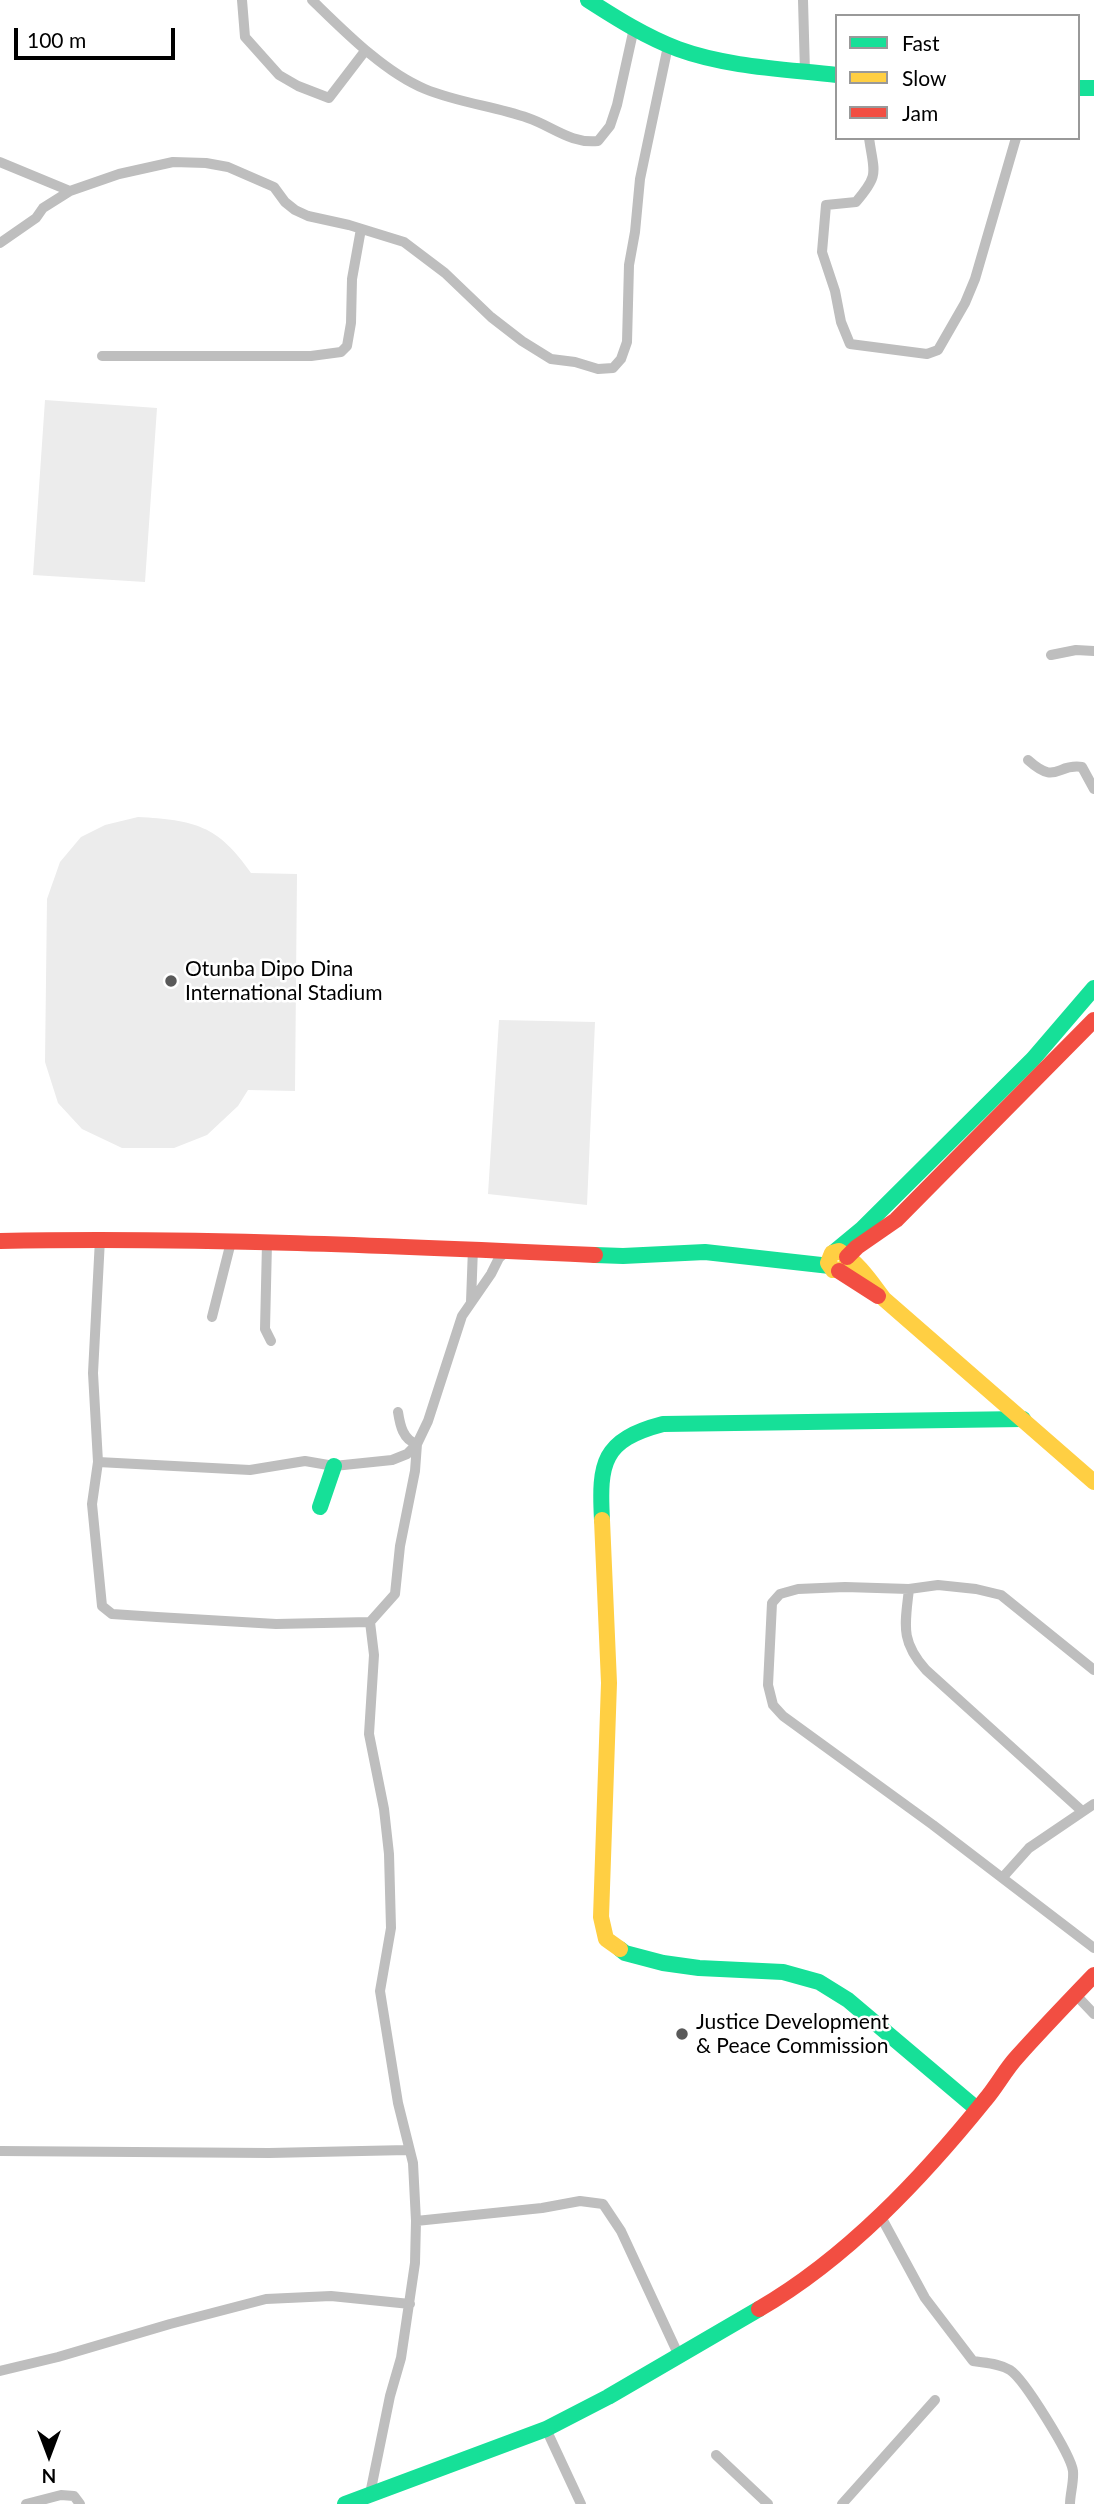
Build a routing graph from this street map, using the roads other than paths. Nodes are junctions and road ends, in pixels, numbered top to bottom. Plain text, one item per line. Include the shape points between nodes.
1 (242, 0) edge
2 (312, 0) edge
3 (588, 0) edge
4 (803, 0) edge
5 (634, 28) junction
6 (668, 46) junction
7 (365, 51) junction
8 (805, 72) junction
9 (835, 75) edge
10 (869, 140) edge
11 (1015, 140) edge
12 (0, 162) edge
13 (70, 191) junction
14 (361, 229) junction
15 (0, 243) edge
16 (102, 356) dead end
17 (1094, 651) edge
18 (1051, 655) dead end
19 (1028, 760) dead end
20 (1094, 789) edge
21 (1094, 988) edge
22 (1094, 1020) edge
23 (100, 1239) junction
24 (0, 1241) edge
25 (231, 1242) junction
26 (267, 1243) junction
27 (473, 1248) junction
28 (508, 1251) junction
29 (840, 1261) junction
30 (471, 1302) junction
31 (212, 1317) dead end
32 (271, 1341) dead end
33 (398, 1412) dead end
34 (1023, 1419) junction
35 (417, 1444) junction
36 (98, 1462) junction
37 (334, 1466) junction
38 (1094, 1482) edge
39 (320, 1507) dead end
40 (909, 1588) junction
41 (370, 1622) junction
42 (1094, 1670) edge
43 (1094, 1804) edge
44 (1083, 1811) junction
45 (1003, 1877) junction
46 (1094, 1948) edge
47 (1094, 1975) edge
48 (1075, 1994) junction
49 (1094, 2014) edge
50 (977, 2109) junction
51 (408, 2150) junction
52 (0, 2151) edge
53 (880, 2215) junction
54 (416, 2221) junction
55 (410, 2304) junction
56 (679, 2356) junction
57 (0, 2371) edge
58 (935, 2400) dead end
59 (546, 2429) junction
60 (716, 2455) dead end
61 (370, 2494) junction
62 (26, 2504) edge
63 (80, 2504) edge
64 (345, 2504) edge
65 (581, 2504) edge
66 (768, 2504) edge
67 (842, 2504) edge
68 (1070, 2504) edge

1 - 7 street via 245,37 279,75 298,86 329,98
2 - 7 street
3 - 5 street
4 - 8 street
5 - 6 street
5 - 7 street via 610,126 598,141 588,142 513,113 423,88
6 - 8 street
6 - 14 street via 640,179 629,265 627,342 613,368 551,359 491,317 404,242
8 - 9 street
10 - 11 street via 875,173 872,183 856,202 826,205 822,252 850,344 927,354 939,350 965,303
12 - 13 street
13 - 14 street via 136,169 173,162 206,163 262,180 307,216
13 - 15 street
14 - 16 street via 352,279 351,323 347,346 341,352
17 - 18 street
19 - 20 street via 1051,774 1078,765
21 - 29 street via 1006,1087 862,1229
22 - 29 street via 896,1220
23 - 24 street
23 - 25 street
23 - 36 street via 93,1373
25 - 26 street
25 - 31 street
26 - 27 street
26 - 32 street via 265,1329
27 - 28 street
27 - 30 street
28 - 29 street via 623,1256 705,1252
28 - 30 street
29 - 34 street via 865,1274 884,1299
30 - 35 street
33 - 35 street via 403,1432
34 - 38 street
34 - 50 street via 653,1425 612,1449 604,1462 601,1501 609,1683 601,1917 606,1939 625,1953 663,1963 783,1972 826,1985 842,1993
35 - 37 street via 392,1460
35 - 41 street via 395,1594
36 - 37 street via 250,1470 305,1461
36 - 41 street via 92,1504 102,1606 112,1614 276,1624
37 - 39 street
40 - 42 street via 938,1585 1001,1595
40 - 44 street via 905,1622 912,1654
40 - 45 street via 798,1589 780,1594 772,1604 770,1697 783,1716 804,1733
41 - 51 street via 374,1655 369,1734 389,1854 391,1928 380,1991
43 - 44 street
44 - 45 street via 1029,1848
45 - 46 street
47 - 48 street
48 - 49 street
48 - 50 street via 1015,2059
50 - 53 street
51 - 52 street
51 - 54 street
53 - 56 street via 819,2270
53 - 68 street via 925,2298 973,2361 998,2365 1021,2381 1068,2454 1073,2472
54 - 55 street
54 - 56 street via 580,2201 603,2204 621,2231
55 - 57 street via 331,2296 266,2300
55 - 61 street
56 - 59 street
58 - 67 street
59 - 61 street
59 - 65 street
60 - 66 street
61 - 64 street
62 - 63 street via 61,2494

